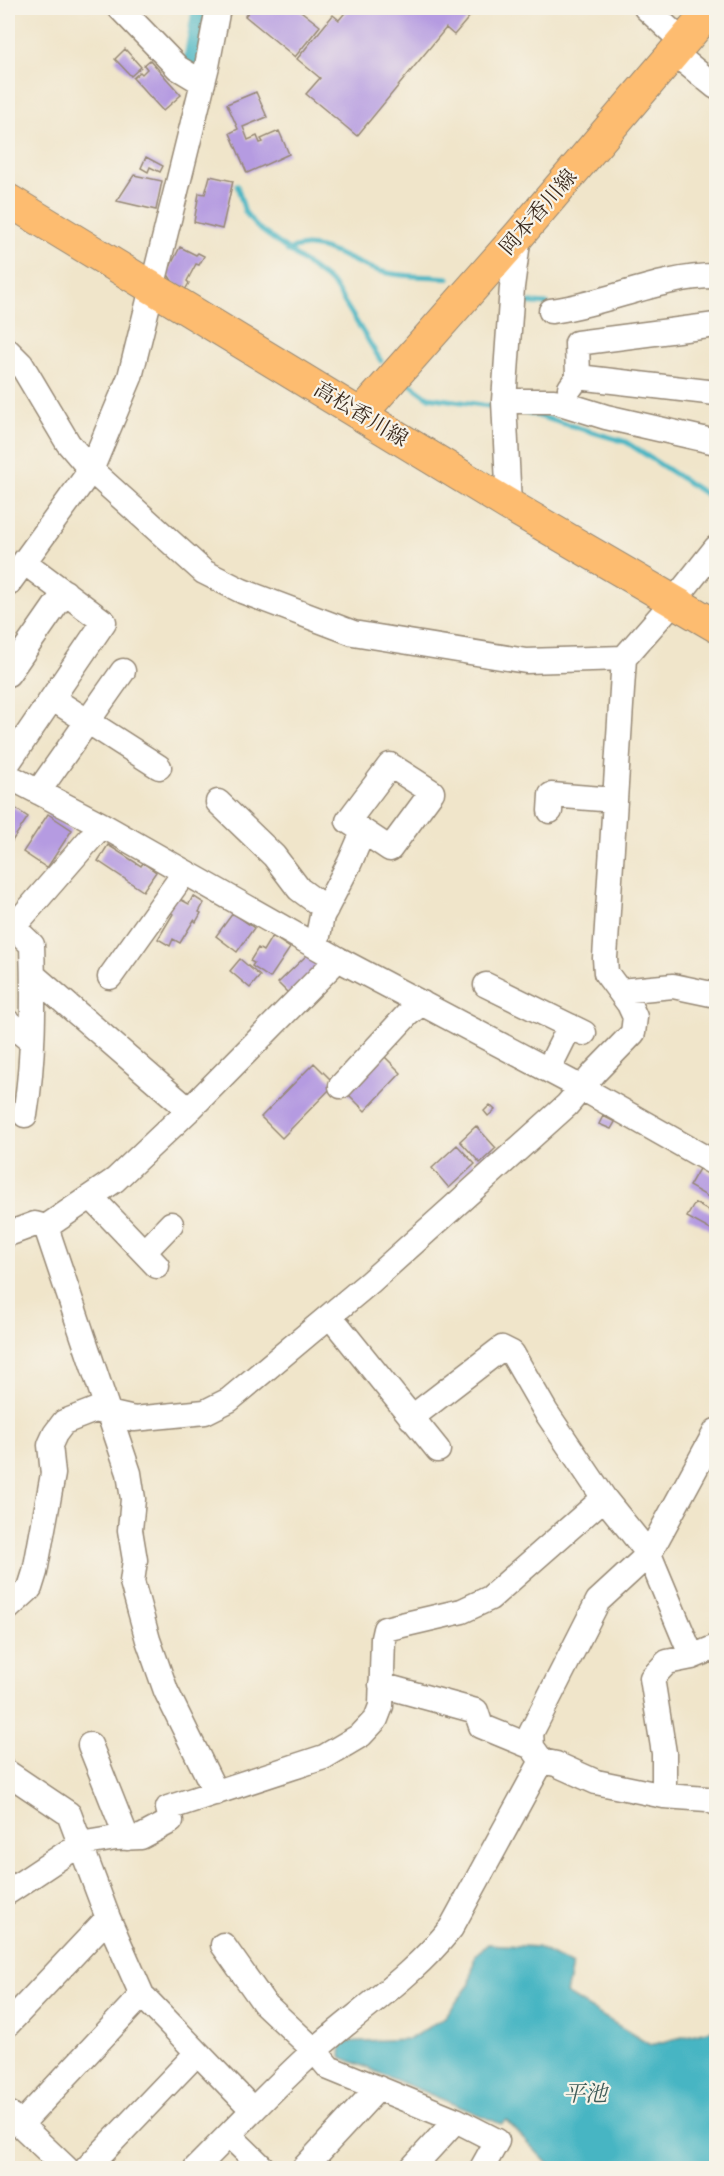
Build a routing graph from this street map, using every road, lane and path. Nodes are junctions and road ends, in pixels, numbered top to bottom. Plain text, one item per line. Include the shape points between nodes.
1 (120, 8) edge
2 (218, 8) edge
3 (646, 8) edge
4 (712, 8) edge
5 (678, 48) junction
6 (202, 83) junction
7 (717, 87) edge
8 (8, 200) edge
9 (519, 235) junction
10 (717, 276) edge
11 (151, 286) junction
12 (551, 311) dead end
13 (717, 325) edge
14 (8, 351) edge
15 (578, 377) junction
16 (717, 393) edge
17 (504, 401) junction
18 (554, 401) junction
19 (361, 414) junction
20 (717, 442) edge
21 (91, 470) junction
22 (509, 505) junction
23 (717, 548) edge
24 (24, 562) junction
25 (8, 584) edge
26 (65, 592) junction
27 (673, 602) junction
28 (717, 626) edge
29 (624, 657) junction
30 (123, 671) dead end
31 (8, 674) edge
32 (53, 699) junction
33 (87, 721) junction
34 (8, 763) edge
35 (159, 767) dead end
36 (8, 776) edge
37 (38, 792) junction
38 (615, 800) junction
39 (218, 802) dead end
40 (550, 812) dead end
41 (102, 825) junction
42 (363, 831) dead end
43 (184, 872) junction
44 (326, 909) junction
45 (10, 930) edge
46 (316, 946) junction
47 (338, 959) junction
48 (33, 975) junction
49 (110, 977) dead end
50 (486, 985) dead end
51 (620, 991) junction
52 (717, 995) edge
53 (422, 1003) junction
54 (8, 1022) edge
55 (32, 1042) junction
56 (548, 1070) junction
57 (341, 1086) dead end
58 (582, 1088) junction
59 (189, 1110) junction
60 (25, 1115) dead end
61 (717, 1164) edge
62 (91, 1197) junction
63 (171, 1224) dead end
64 (46, 1227) junction
65 (8, 1234) edge
66 (330, 1316) junction
67 (110, 1414) junction
68 (411, 1418) junction
69 (717, 1431) edge
70 (438, 1450) dead end
71 (604, 1498) junction
72 (649, 1554) junction
73 (8, 1608) edge
74 (717, 1647) edge
75 (692, 1657) junction
76 (381, 1685) junction
77 (90, 1745) dead end
78 (537, 1754) junction
79 (8, 1773) edge
80 (216, 1793) junction
81 (664, 1796) junction
82 (717, 1803) edge
83 (127, 1838) junction
84 (80, 1844) junction
85 (8, 1892) edge
86 (108, 1918) junction
87 (223, 1945) dead end
88 (142, 1995) junction
89 (8, 2024) edge
90 (315, 2051) junction
91 (197, 2053) junction
92 (378, 2088) junction
93 (253, 2110) junction
94 (14, 2119) edge
95 (456, 2121) junction
96 (229, 2135) junction
97 (66, 2169) edge
98 (87, 2169) edge
99 (196, 2169) edge
100 (263, 2169) edge
101 (304, 2169) edge
102 (412, 2169) edge
103 (482, 2169) edge

1 - 6 street via 178,69
2 - 6 street
3 - 5 street
4 - 5 main road, 岡本香川線
5 - 7 street
5 - 9 main road, 岡本香川線
6 - 11 street
8 - 11 main road, 高松香川線
9 - 17 street
9 - 19 main road, 岡本香川線
10 - 12 street via 642,287
11 - 19 main road, 高松香川線
11 - 21 street via 130,377
13 - 15 street via 577,343
14 - 21 street via 21,364 68,442
15 - 16 street
15 - 18 street
17 - 18 street
17 - 22 street
18 - 20 street
19 - 22 main road, 高松香川線
21 - 24 street
21 - 29 street via 204,572 242,591 353,633 526,661
22 - 27 main road, 高松香川線
23 - 27 street
24 - 25 street
24 - 26 street
26 - 31 street
26 - 32 street via 104,622
27 - 28 main road, 高松香川線
27 - 29 street
29 - 38 street
30 - 33 street
32 - 33 street
32 - 34 street
33 - 35 street
33 - 37 street
36 - 37 street
37 - 41 street
38 - 40 street via 551,795
38 - 51 street via 605,958 609,980
39 - 44 street via 274,856 299,889
41 - 43 street
41 - 45 street
42 - 44 street
43 - 46 street
43 - 49 street
44 - 46 street
45 - 48 street via 32,945
46 - 47 street
47 - 53 street
47 - 59 street
48 - 55 street
48 - 59 street
50 - 56 street via 577,1029
51 - 52 street via 673,986
51 - 58 street via 635,1017 633,1033
53 - 56 street
53 - 57 street
54 - 55 street
55 - 60 street
56 - 58 street
58 - 61 street
58 - 66 street
59 - 62 street via 115,1180
62 - 63 street via 150,1259
62 - 64 street
64 - 65 street via 35,1224
64 - 67 street
66 - 67 street via 229,1400 205,1412 134,1419
66 - 68 street
67 - 73 street via 95,1410 64,1422 55,1434 50,1445 53,1474 35,1572 30,1588
67 - 80 street via 133,1499 130,1530 135,1594 166,1691
68 - 70 street
68 - 71 street via 502,1348 512,1353
69 - 72 street
71 - 72 street
71 - 76 street via 490,1598 462,1611 385,1629
72 - 75 street
72 - 78 street via 598,1601 531,1733
74 - 75 street
75 - 81 street via 668,1662 652,1678 664,1753
76 - 78 street via 476,1711 481,1726
76 - 80 street via 381,1706 376,1719 361,1735 324,1757
77 - 83 street
78 - 81 street via 596,1782
78 - 90 street via 451,1929 432,1952
79 - 84 street via 69,1814
80 - 83 street via 168,1808 171,1821 141,1837
81 - 82 street
83 - 84 street
84 - 85 street
84 - 86 street
86 - 88 street
86 - 89 street
87 - 90 street via 264,2003
88 - 91 street
88 - 94 street
90 - 92 street via 329,2068
90 - 93 street
91 - 93 street
91 - 98 street
92 - 95 street
92 - 101 street
93 - 96 street
94 - 97 street
95 - 102 street
95 - 103 street via 497,2141
96 - 99 street
96 - 100 street

